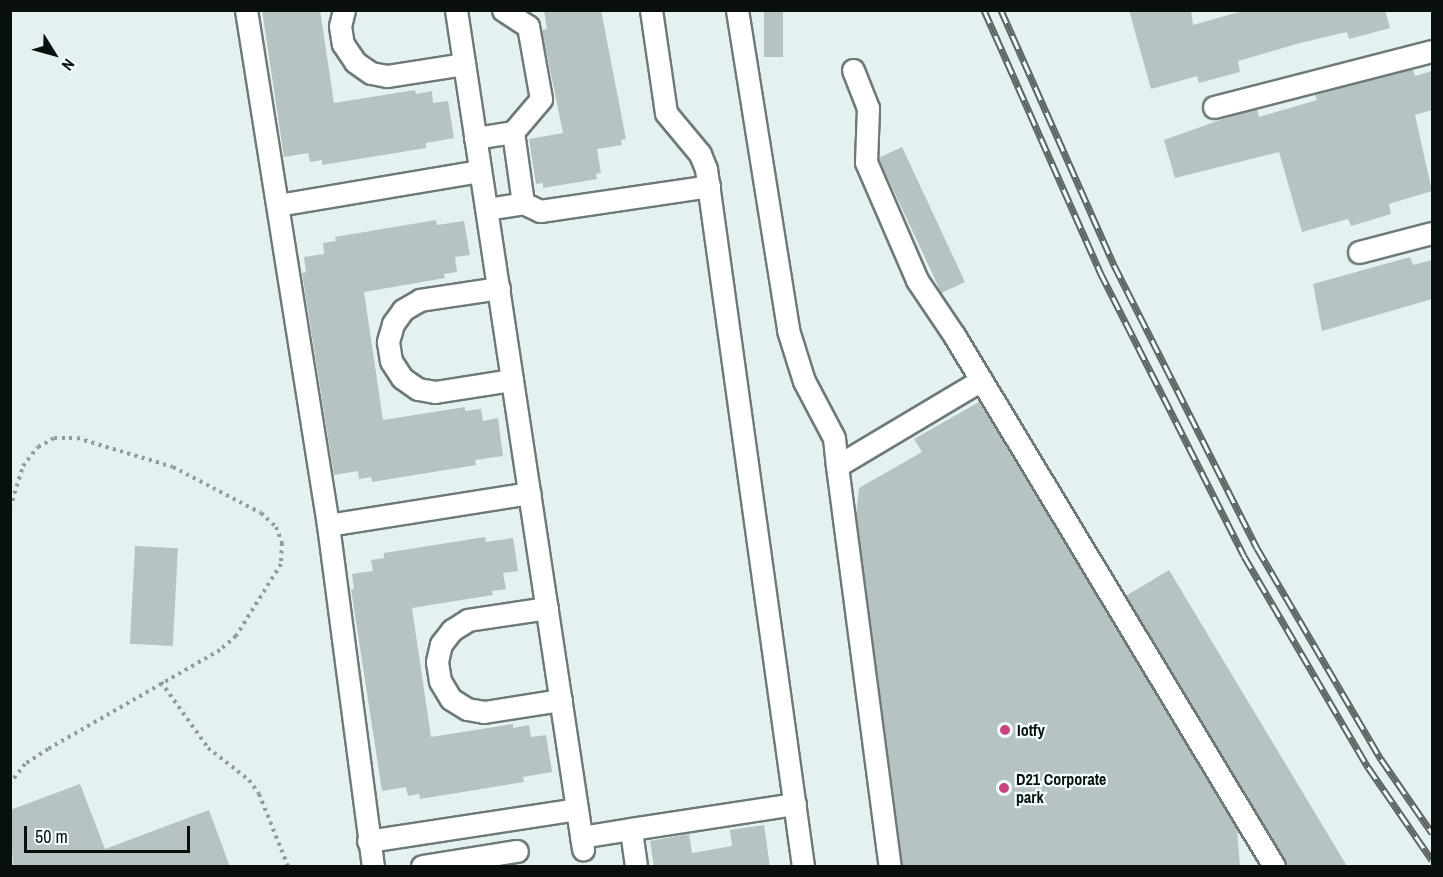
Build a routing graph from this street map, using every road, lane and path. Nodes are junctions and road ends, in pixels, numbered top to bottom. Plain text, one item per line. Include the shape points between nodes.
1 (246, 10) edge
2 (344, 10) edge
3 (502, 10) edge
4 (651, 10) edge
5 (738, 10) edge
6 (460, 11) edge
7 (1432, 51) edge
8 (464, 64) junction
9 (853, 70) dead end
10 (1214, 107) dead end
11 (513, 132) junction
12 (475, 138) junction
13 (480, 171) junction
14 (709, 186) junction
15 (523, 203) junction
16 (279, 206) junction
17 (487, 209) junction
18 (1432, 233) edge
19 (1359, 252) dead end
20 (499, 288) junction
21 (512, 380) junction
22 (981, 380) junction
23 (837, 466) junction
24 (529, 493) junction
25 (10, 508) edge
26 (328, 525) junction
27 (547, 608) junction
28 (161, 682) junction
29 (561, 700) junction
30 (10, 783) edge
31 (795, 804) junction
32 (577, 810) junction
33 (631, 830) junction
34 (368, 840) junction
35 (518, 851) dead end
36 (584, 855) edge
37 (288, 867) edge
38 (373, 867) edge
39 (422, 867) edge
40 (636, 867) edge
41 (803, 867) edge
42 (890, 867) edge
43 (1274, 867) edge

1 - 16 lane
2 - 8 lane via 340,26 343,44 355,62 370,73 387,76
3 - 11 lane via 528,26 541,99
4 - 14 lane via 666,113 704,161
5 - 23 lane via 788,330 804,381 834,438
6 - 8 lane
7 - 10 lane
8 - 12 lane
9 - 22 lane via 868,108 866,162 917,280
11 - 12 lane
11 - 15 lane
12 - 13 lane
13 - 16 lane
13 - 17 lane
14 - 15 lane via 540,211
14 - 31 lane
15 - 17 lane
16 - 26 lane
17 - 20 lane
18 - 19 lane
20 - 21 lane
20 - 21 lane via 420,300 403,310 393,324 389,351 402,378 418,389 435,392
21 - 24 lane
22 - 23 lane
22 - 43 lane
23 - 42 lane
24 - 26 lane
24 - 27 lane
25 - 28 path via 23,466 38,447 54,438 76,438 173,467 261,513 276,527 282,543 280,564 236,636 220,650
26 - 34 lane
27 - 29 lane
27 - 29 lane via 468,620 452,630 441,644 437,662 440,681 451,699 467,709 483,712
28 - 30 path via 25,764
28 - 37 path via 208,748 249,780 259,794
29 - 32 lane
31 - 33 lane
31 - 41 lane
32 - 34 lane
32 - 36 lane
33 - 36 lane
33 - 40 lane
34 - 38 lane
35 - 39 lane

